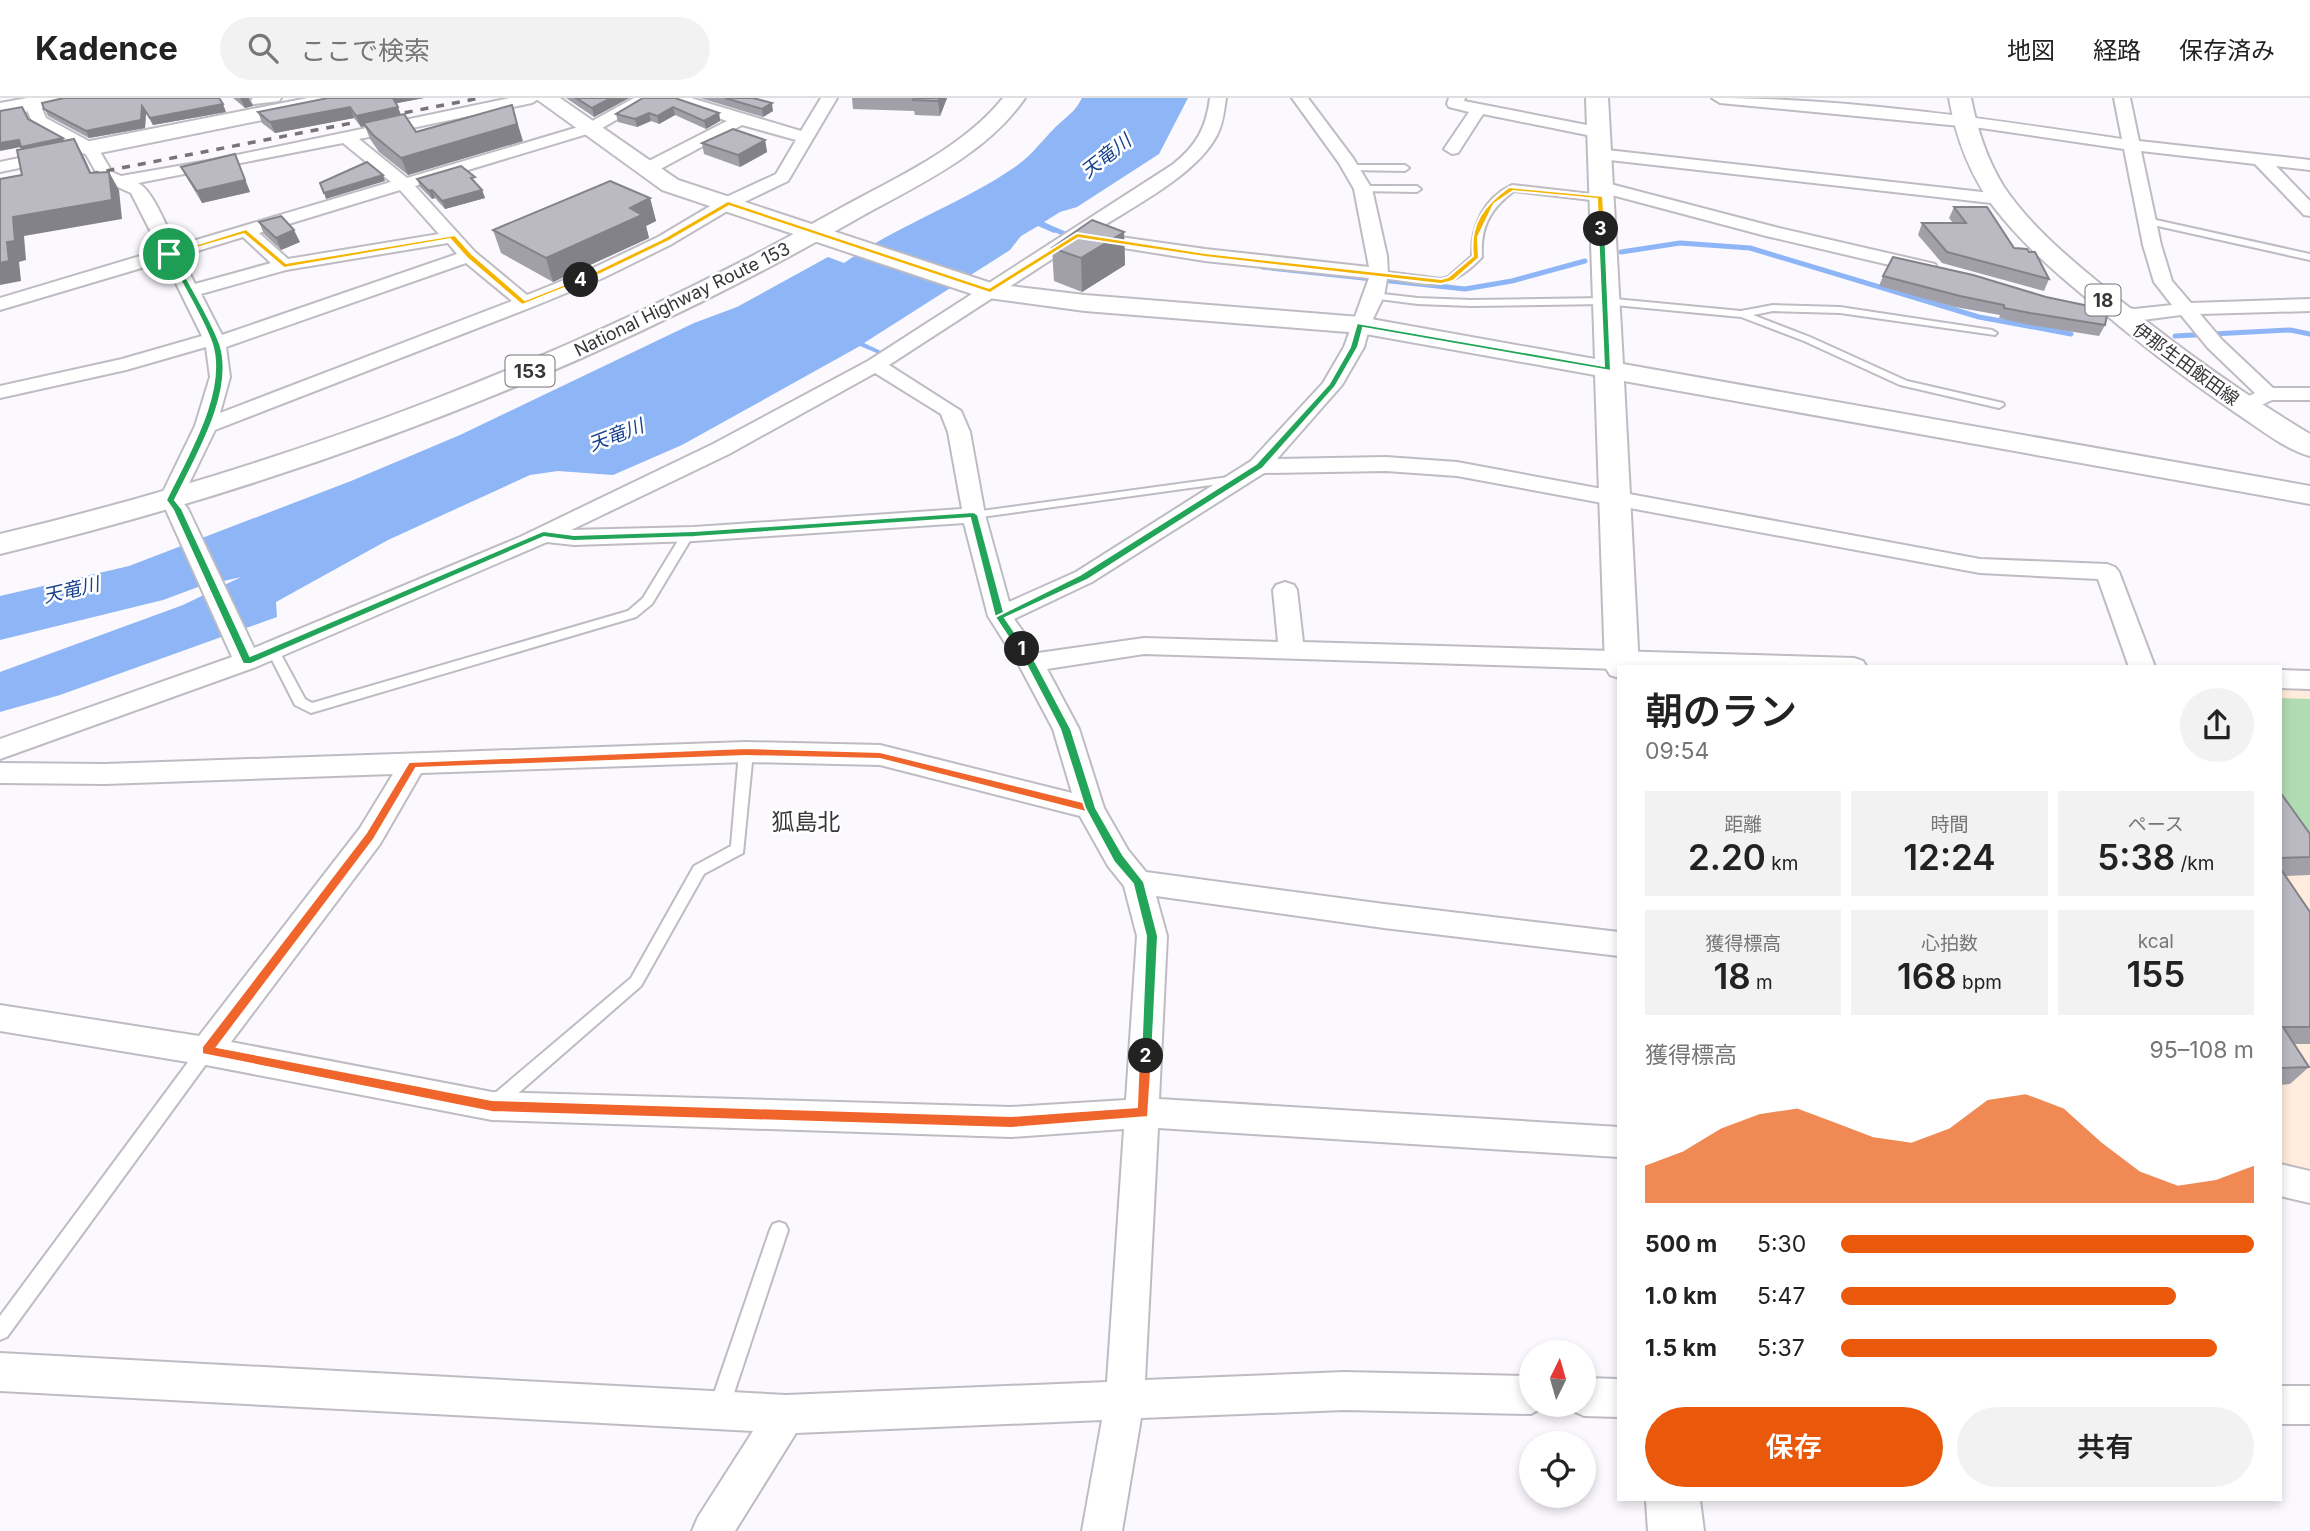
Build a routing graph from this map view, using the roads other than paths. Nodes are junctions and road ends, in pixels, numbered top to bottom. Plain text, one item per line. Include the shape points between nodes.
1 (335, 98) edge
2 (341, 98) edge
3 (532, 98) edge
4 (546, 98) edge
5 (646, 98) edge
6 (676, 98) edge
7 (829, 98) edge
8 (1014, 98) edge
9 (1218, 98) edge
10 (1300, 98) edge
11 (1457, 98) edge
12 (1525, 98) edge
13 (1597, 98) edge
14 (1720, 98) edge
15 (2122, 98) edge
16 (44, 100) edge
17 (263, 102) edge
18 (708, 102) edge
19 (1479, 109) junction
20 (0, 110) edge
21 (1962, 110) edge
22 (1524, 118) junction
23 (740, 120) junction
24 (591, 128) junction
25 (346, 137) junction
26 (807, 138) junction
27 (1597, 143) junction
28 (2132, 145) junction
29 (90, 148) junction
30 (1452, 149) dead end
31 (2261, 160) junction
32 (2310, 165) edge
33 (0, 167) edge
34 (1350, 167) junction
35 (1405, 168) dead end
36 (647, 169) junction
37 (119, 181) junction
38 (404, 184) junction
39 (1363, 189) junction
40 (1417, 189) dead end
41 (1600, 192) junction
42 (2000, 200) junction
43 (728, 204) junction
44 (2310, 211) edge
45 (2147, 220) junction
46 (246, 231) junction
47 (822, 234) junction
48 (1077, 236) junction
49 (452, 237) junction
50 (330, 242) dead end
51 (169, 254) junction
52 (469, 256) junction
53 (2310, 257) edge
54 (290, 264) junction
55 (1947, 272) edge
56 (1379, 274) junction
57 (986, 290) junction
58 (190, 292) junction
59 (1374, 296) junction
60 (1604, 301) junction
61 (524, 303) junction
62 (0, 304) edge
63 (2310, 305) edge
64 (2082, 307) edge
65 (2187, 309) junction
66 (1741, 314) junction
67 (2120, 315) junction
68 (1360, 325) junction
69 (1992, 333) dead end
70 (215, 342) junction
71 (875, 365) junction
72 (1608, 369) junction
73 (0, 392) edge
74 (2268, 394) junction
75 (2310, 394) edge
76 (1999, 405) dead end
77 (2244, 406) junction
78 (206, 426) junction
79 (2310, 447) edge
80 (1259, 466) junction
81 (1238, 479) junction
82 (2310, 495) edge
83 (1614, 498) junction
84 (174, 505) junction
85 (974, 515) junction
86 (543, 534) junction
87 (688, 534) junction
88 (0, 544) edge
89 (1285, 590) dead end
90 (1000, 617) junction
91 (273, 650) junction
92 (1291, 651) junction
93 (245, 657) junction
94 (1031, 663) junction
95 (1622, 663) edge
96 (1738, 665) edge
97 (2141, 665) edge
98 (2282, 679) edge
99 (2310, 680) edge
100 (746, 752) junction
101 (0, 755) edge
102 (413, 764) junction
103 (1090, 808) junction
104 (1138, 882) junction
105 (1617, 944) edge
106 (0, 1018) edge
107 (206, 1051) junction
108 (492, 1106) junction
109 (1143, 1113) junction
110 (1617, 1142) edge
111 (2282, 1180) edge
112 (2310, 1187) edge
113 (779, 1230) dead end
114 (0, 1331) edge
115 (0, 1372) edge
116 (1519, 1395) edge
117 (1596, 1397) edge
118 (1617, 1398) edge
119 (1125, 1400) junction
120 (2282, 1405) edge
121 (2310, 1405) edge
122 (718, 1411) junction
123 (786, 1414) junction
124 (1673, 1501) edge
125 (712, 1531) edge
126 (1102, 1531) edge
127 (1676, 1531) edge

1 - 2 main road
1 - 17 main road
3 - 25 street
4 - 24 main road
5 - 24 street
6 - 18 street
7 - 26 street
8 - 47 main road, National Highway Route 153 / 153 via 999,116 948,156
9 - 48 street via 1213,133 1191,158
10 - 34 street
11 - 19 street via 1455,104
12 - 22 street
13 - 27 main road
14 - 21 street
15 - 28 street
16 - 20 main road
16 - 29 street via 39,121
17 - 29 main road
18 - 23 street
19 - 22 street
19 - 30 street
21 - 28 street
21 - 42 main road, 伊那生田飯田線 / 18 via 1969,140
22 - 27 street
23 - 26 street
23 - 36 street
24 - 36 main road
24 - 38 street
25 - 37 street
25 - 38 street
26 - 43 street via 782,177
27 - 41 main road
27 - 42 street
28 - 31 street
28 - 45 street
29 - 33 street
29 - 37 street via 102,171
31 - 32 street
31 - 44 street
34 - 35 lane
34 - 39 street
36 - 43 main road via 670,185
37 - 51 street via 137,189
38 - 46 street
38 - 49 street
39 - 40 lane
39 - 56 street
41 - 55 street
41 - 56 lane via 1512,188 1491,203 1474,237 1477,257 1451,279 1441,282
41 - 60 main road
42 - 67 main road, 伊那生田飯田線 / 18 via 2037,244
43 - 47 main road
43 - 61 street via 642,252
45 - 53 lane
45 - 65 street via 2163,282
46 - 51 street
46 - 54 street
47 - 57 main road
47 - 84 main road, National Highway Route 153 / 153 via 538,368
48 - 56 street
48 - 57 street
49 - 52 street
49 - 54 street
50 - 54 street
51 - 58 street
51 - 62 street
52 - 61 street
52 - 70 street
54 - 58 street
56 - 59 street
57 - 68 main road via 1085,303
57 - 71 street
58 - 70 street
59 - 60 lane via 1471,303
59 - 68 street
60 - 66 lane
60 - 72 main road
61 - 78 street
63 - 65 street
64 - 67 street
65 - 67 street
65 - 74 street
66 - 69 lane via 1773,308 1840,310
66 - 76 lane via 1904,383
67 - 77 main road, 伊那生田飯田線 / 18
68 - 72 main road
68 - 80 street via 1354,347 1332,385
70 - 73 street
70 - 78 street via 220,377
71 - 85 street via 950,411 959,432
71 - 86 street via 721,449
72 - 82 main road
72 - 83 main road
74 - 75 street
74 - 77 street
77 - 79 main road, 伊那生田飯田線 / 18
78 - 84 street
80 - 81 street
80 - 83 street via 1457,468
81 - 85 lane
81 - 90 street via 1084,577
83 - 95 main road
83 - 97 street via 1980,566 2107,572
84 - 88 main road, National Highway Route 153 / 153
84 - 93 street
85 - 87 street
85 - 90 street
86 - 87 street via 574,538
86 - 91 street
87 - 91 lane via 648,600 632,614 311,708 300,702
89 - 92 street
90 - 94 street
91 - 93 street
92 - 94 street via 1144,646
92 - 95 street
93 - 101 street
94 - 103 street via 1066,729
95 - 96 street
98 - 99 street
100 - 102 street
100 - 103 street via 880,755
100 - 108 lane via 738,849 699,870 636,982
101 - 102 street via 105,775
102 - 107 street via 370,836
103 - 104 street via 1118,858
104 - 105 street
104 - 109 street via 1152,936
106 - 107 street
107 - 108 street
107 - 114 lane
108 - 109 street via 1011,1122
109 - 110 street
109 - 119 street
111 - 112 street
113 - 122 lane
115 - 122 street
116 - 119 street via 1344,1391
117 - 118 street
119 - 123 street
119 - 126 street
120 - 121 street
122 - 123 street
123 - 125 street
124 - 127 main road

